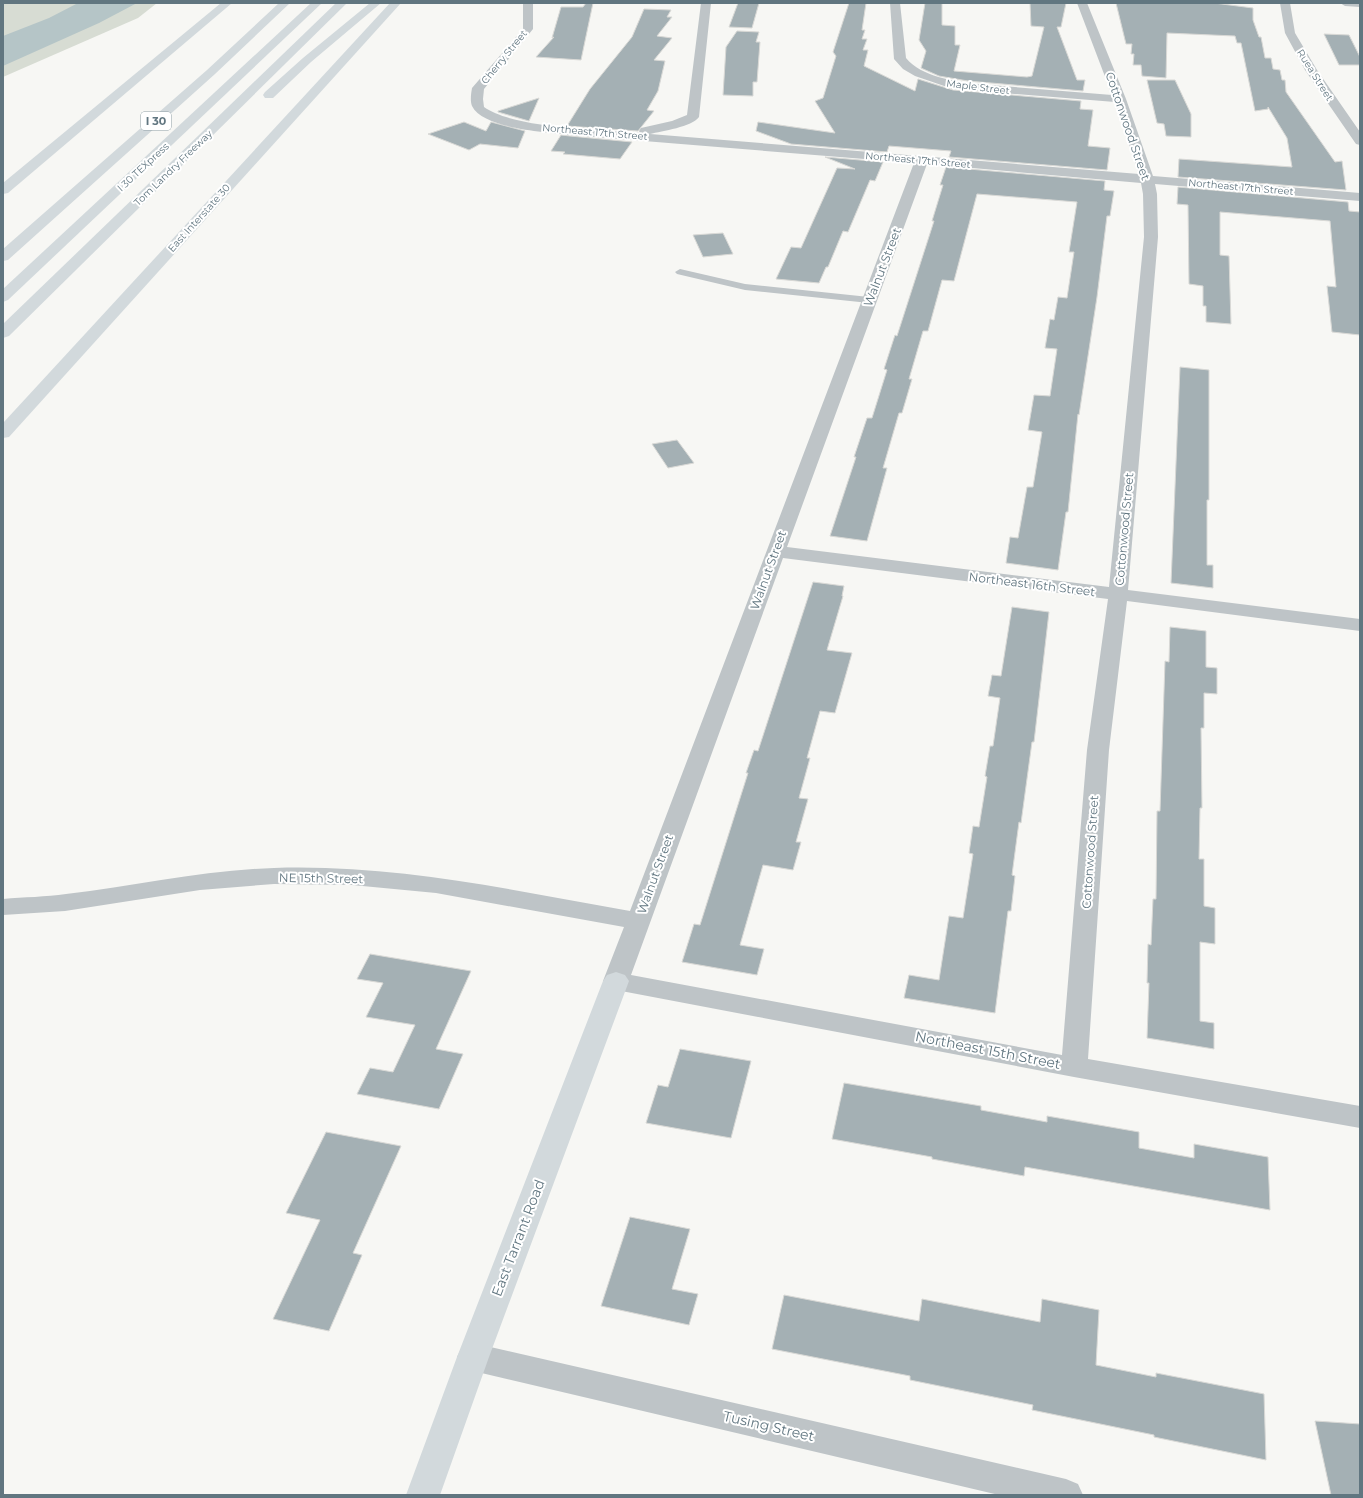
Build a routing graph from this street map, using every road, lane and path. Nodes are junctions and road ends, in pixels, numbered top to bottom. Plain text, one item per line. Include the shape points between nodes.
1 (227, 3) edge
2 (285, 3) edge
3 (317, 3) edge
4 (342, 3) edge
5 (376, 3) edge
6 (396, 3) edge
7 (528, 3) edge
8 (706, 3) edge
9 (894, 3) edge
10 (1082, 3) edge
11 (1285, 3) edge
12 (1345, 3) edge
13 (1360, 4) edge
14 (1120, 99) junction
15 (258, 106) dead end
16 (480, 109) joint
17 (1341, 116) junction
18 (693, 117) junction
19 (1360, 117) edge
20 (623, 135) junction
21 (1360, 141) edge
22 (750, 146) junction
23 (207, 151) dead end
24 (922, 160) junction
25 (169, 172) junction
26 (1147, 178) junction
27 (3, 190) edge
28 (1360, 197) edge
29 (25, 237) junction
30 (3, 247) edge
31 (3, 257) edge
32 (680, 272) dead end
33 (3, 297) edge
34 (869, 300) junction
35 (3, 333) edge
36 (3, 433) edge
37 (775, 551) junction
38 (1118, 595) junction
39 (1360, 625) edge
40 (3, 907) edge
41 (638, 921) junction
42 (616, 981) junction
43 (1074, 1067) junction
44 (1360, 1117) edge
45 (473, 1357) junction
46 (423, 1495) edge
47 (1066, 1495) edge

1 - 27 main road
2 - 29 main road, I 30 via 205,78
3 - 33 main road, I 30 TEXpress
4 - 25 main road, Tom Landry Freeway
5 - 15 main road via 307,60
6 - 36 main road, East Interstate 30
7 - 16 street, Cherry Street via 528,29 478,88 476,99
8 - 18 street
9 - 14 street, Maple Street via 900,59 919,74 953,85 977,88
10 - 14 street, Cottonwood Street
11 - 17 street, Ruea Street via 1290,33 1310,70
12 - 13 street
14 - 26 street, Cottonwood Street
16 - 20 street, Northeast 17th Street via 488,116 531,126
17 - 19 street
17 - 21 street, Ruea Street
18 - 20 street via 676,124
18 - 22 street via 726,138
20 - 22 street, Northeast 17th Street
22 - 24 street, Northeast 17th Street
23 - 25 main road
24 - 26 street, Northeast 17th Street
24 - 34 street, Walnut Street
25 - 35 main road, Tom Landry Freeway
26 - 28 street, Northeast 17th Street
26 - 38 street, Cottonwood Street via 1151,237
29 - 30 main road
29 - 31 main road, I 30
32 - 34 lane via 745,287
34 - 37 street, Walnut Street
37 - 38 street, Northeast 16th Street
37 - 41 street, Walnut Street
38 - 39 street, Northeast 16th Street
38 - 43 street, Cottonwood Street via 1098,750
40 - 41 street, NE 15th Street via 64,903 200,882 274,876 352,877 436,885
41 - 42 street, Walnut Street
42 - 43 street, Northeast 15th Street
42 - 45 main road, East Tarrant Road
43 - 44 street, Northeast 15th Street
45 - 46 main road, East Tarrant Road
45 - 47 street, Tusing Street

